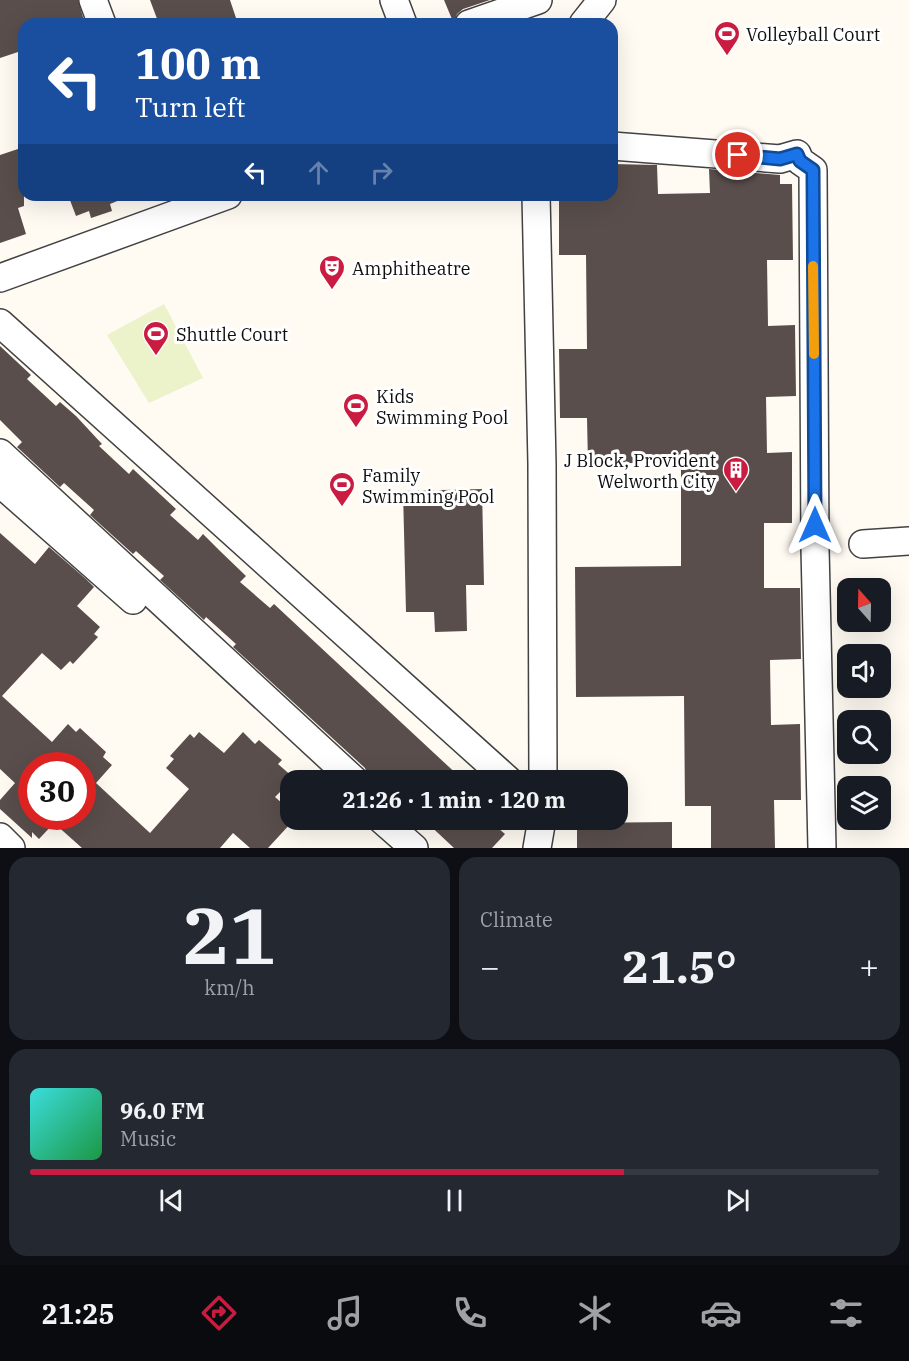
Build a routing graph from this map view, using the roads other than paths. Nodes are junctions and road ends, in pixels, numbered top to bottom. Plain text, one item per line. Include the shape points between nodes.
1 (93, 0) edge
2 (112, 0) edge
3 (378, 0) edge
4 (394, 0) edge
5 (538, 0) edge
6 (602, 0) edge
7 (100, 18) edge
8 (118, 18) edge
9 (385, 18) edge
10 (401, 18) edge
11 (486, 18) edge
12 (588, 18) edge
13 (618, 146) edge
14 (195, 201) edge
15 (536, 201) edge
16 (178, 204) edge
17 (0, 278) edge
18 (0, 323) edge
19 (0, 453) edge
20 (0, 483) edge
21 (909, 541) edge
22 (863, 544) dead end
23 (326, 770) edge
24 (343, 770) edge
25 (497, 770) edge
26 (543, 770) edge
27 (394, 830) edge
28 (409, 830) edge
29 (540, 830) edge
30 (0, 837) edge
31 (11, 848) edge
32 (414, 848) edge
33 (428, 848) edge
34 (537, 848) edge
35 (822, 848) edge

1 - 7 street
2 - 8 street
3 - 9 street
4 - 10 street
5 - 11 street
6 - 12 street
13 - 35 street via 780,159 797,154 813,170 815,548
14 - 16 street
15 - 26 street
16 - 17 street
18 - 25 street
19 - 24 street
20 - 23 street
21 - 22 street
27 - 32 street
28 - 33 street
29 - 34 street
30 - 31 street

